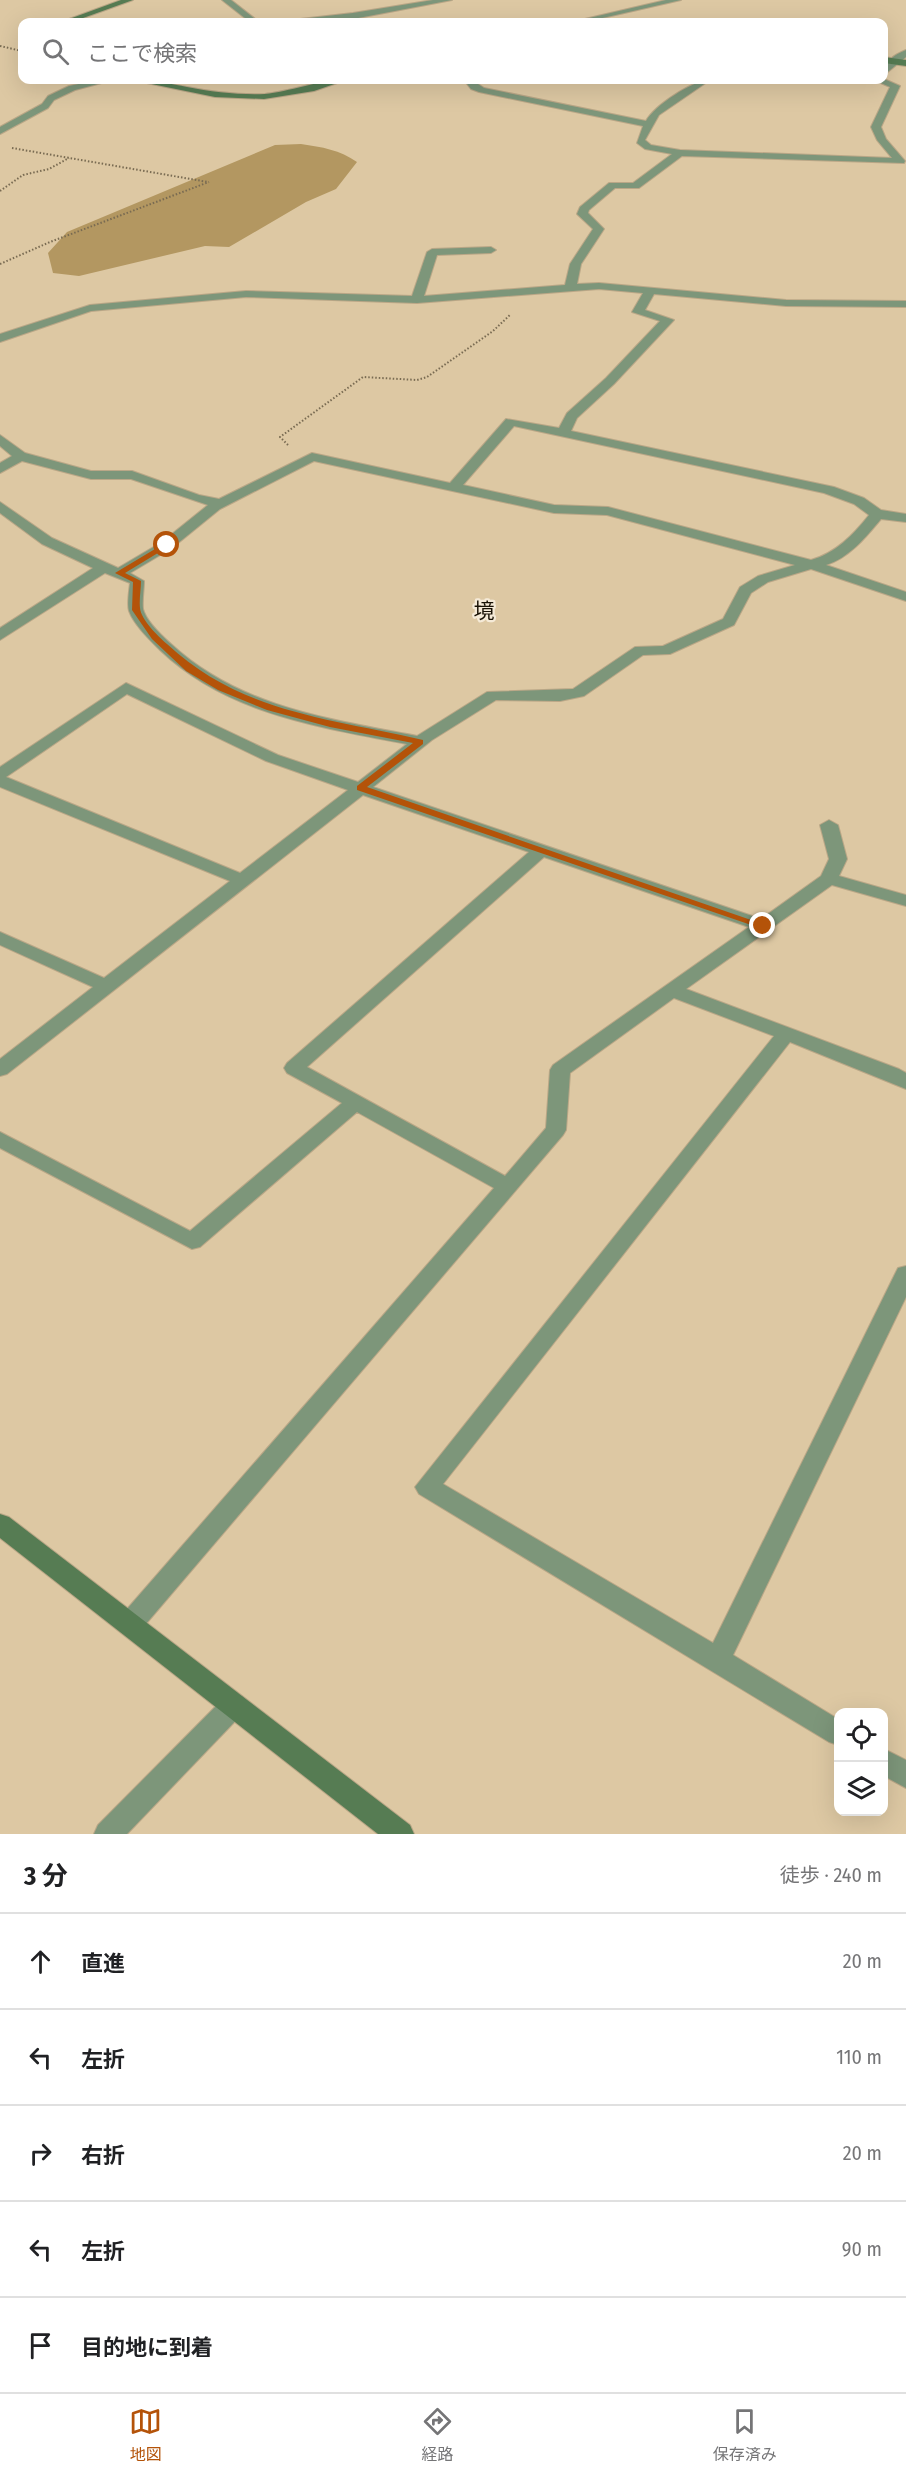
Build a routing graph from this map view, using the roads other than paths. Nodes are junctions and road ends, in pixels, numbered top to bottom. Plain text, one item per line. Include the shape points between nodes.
1 (129, 0) edge
2 (226, 0) edge
3 (448, 0) edge
4 (676, 0) edge
5 (76, 18) edge
6 (250, 18) edge
7 (328, 18) edge
8 (594, 18) edge
9 (906, 53) edge
10 (888, 60) edge
11 (906, 63) edge
12 (888, 83) edge
13 (90, 84) edge
14 (156, 84) edge
15 (330, 84) edge
16 (471, 84) edge
17 (700, 84) edge
18 (648, 124) junction
19 (0, 130) edge
20 (680, 153) junction
21 (491, 250) dead end
22 (571, 287) junction
23 (651, 290) junction
24 (417, 300) junction
25 (906, 304) edge
26 (0, 338) edge
27 (564, 432) junction
28 (0, 439) edge
29 (20, 456) junction
30 (0, 469) edge
31 (453, 488) junction
32 (221, 503) junction
33 (0, 506) edge
34 (877, 514) junction
35 (906, 518) edge
36 (812, 565) junction
37 (104, 567) junction
38 (119, 573) junction
39 (906, 597) edge
40 (0, 635) edge
41 (420, 742) junction
42 (0, 774) edge
43 (0, 781) edge
44 (361, 788) junction
45 (829, 825) dead end
46 (541, 850) junction
47 (829, 879) junction
48 (242, 880) junction
49 (906, 901) edge
50 (763, 926) junction
51 (0, 938) edge
52 (106, 986) junction
53 (672, 991) junction
54 (786, 1034) junction
55 (0, 1069) edge
56 (906, 1082) edge
57 (355, 1103) junction
58 (0, 1139) edge
59 (507, 1186) junction
60 (906, 1274) edge
61 (0, 1524) edge
62 (130, 1624) junction
63 (718, 1659) junction
64 (234, 1705) junction
65 (834, 1731) edge
66 (886, 1762) edge
67 (906, 1775) edge
68 (108, 1834) edge
69 (400, 1834) edge

1 - 5 street
2 - 6 street
3 - 7 street
4 - 8 street
9 - 10 street
10 - 11 street
12 - 20 street via 895,86 876,127 900,161
13 - 19 street via 51,98 45,106
14 - 15 street via 212,96 254,98 304,93
16 - 18 street via 482,90
17 - 18 street via 655,113
18 - 20 street via 642,144
20 - 22 street via 635,186 613,185 584,209 582,214 599,229 577,259 570,275
21 - 24 street via 432,252
22 - 23 street
22 - 24 street
23 - 25 street via 786,303
23 - 27 street via 638,312 668,320 571,417
24 - 26 street via 246,294 120,304 68,314
27 - 31 street via 512,422
27 - 34 street via 829,490 859,501
28 - 29 street
29 - 30 street
29 - 32 street via 91,475 132,475
31 - 32 street via 312,457
31 - 36 street via 554,509 608,511
32 - 38 street via 167,545
33 - 37 street via 19,526
34 - 35 street
34 - 36 street via 834,558
36 - 39 street
36 - 41 street via 763,579 745,590 729,622 665,651 640,650 578,693 493,695
37 - 38 street
37 - 40 street
38 - 41 street via 137,581 136,610 155,637 189,669 221,688 270,708
41 - 44 street
42 - 44 street via 126,688 272,758
43 - 48 street
44 - 46 street
44 - 48 street
45 - 47 street via 838,859
46 - 50 street
46 - 57 street via 294,1068
47 - 49 street
47 - 50 street
48 - 52 street
50 - 53 street
51 - 52 street
52 - 55 street
53 - 54 street
53 - 59 street via 560,1070 556,1130
54 - 56 street
54 - 63 street via 427,1487
57 - 58 street via 192,1241
57 - 59 street
59 - 62 street
60 - 63 street
61 - 62 street
62 - 64 street
63 - 65 street
64 - 68 street
64 - 69 street
66 - 67 street

